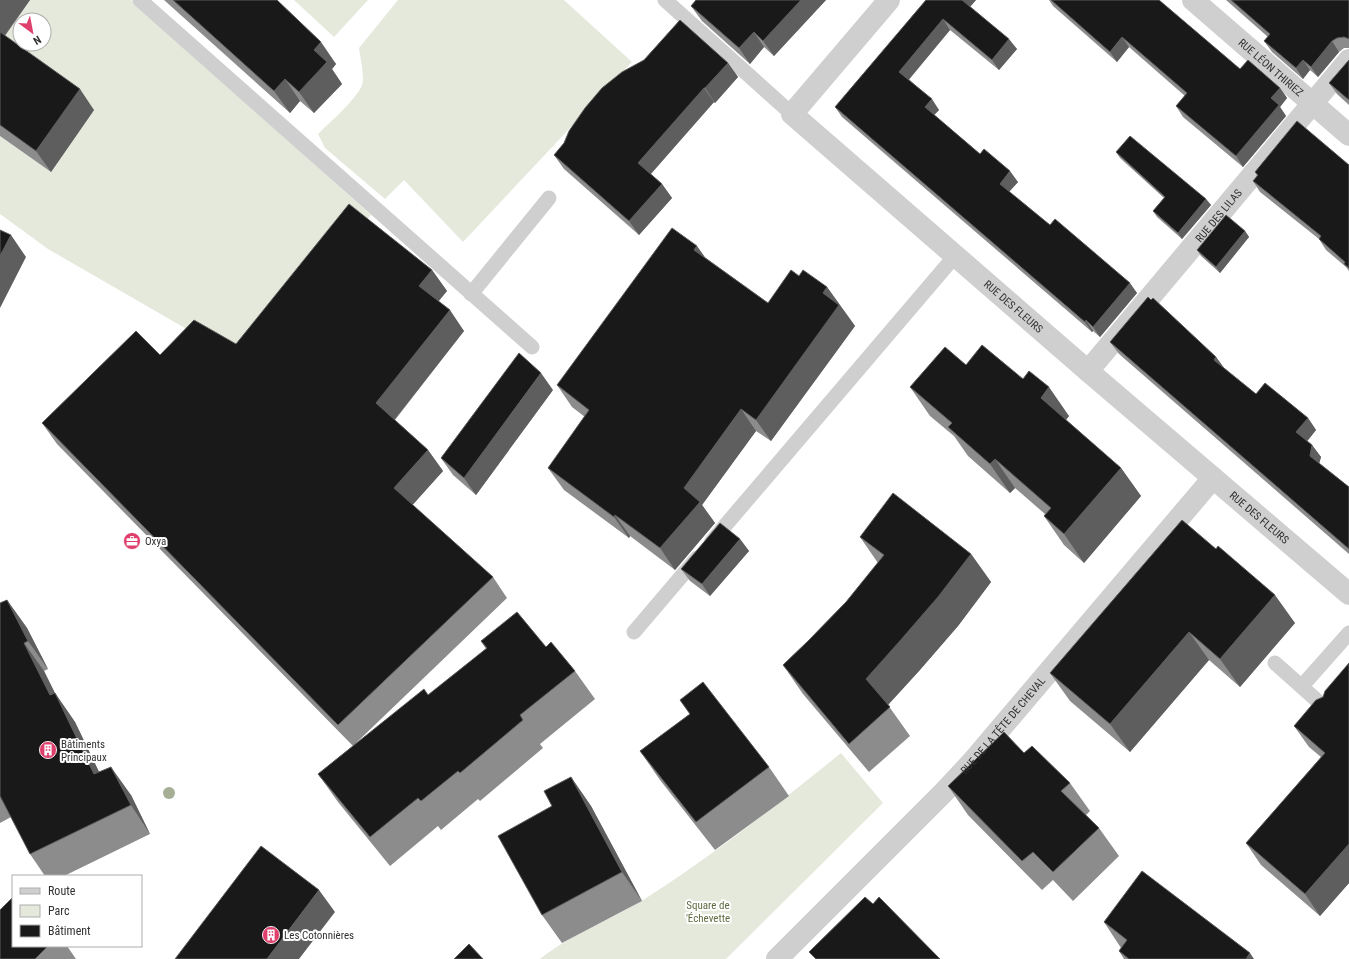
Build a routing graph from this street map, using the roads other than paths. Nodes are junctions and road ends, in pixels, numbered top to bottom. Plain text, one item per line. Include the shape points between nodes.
1 (140, 0) edge
2 (665, 0) edge
3 (889, 0) edge
4 (1193, 0) edge
5 (1349, 60) edge
6 (1313, 104) junction
7 (792, 114) junction
8 (1349, 135) edge
9 (549, 198) dead end
10 (955, 256) junction
11 (471, 294) junction
12 (532, 348) dead end
13 (1088, 371) junction
14 (1213, 478) junction
15 (1349, 594) edge
16 (634, 632) dead end
17 (1349, 633) edge
18 (1275, 663) dead end
19 (1302, 686) junction
20 (1331, 713) edge
21 (777, 959) edge

1 - 11 lane
2 - 7 lane
3 - 7 street
4 - 6 street, RUE LÉON THIRIEZ
5 - 6 street, RUE DES LILAS
6 - 8 street, RUE LÉON THIRIEZ
6 - 13 street, RUE DES LILAS
7 - 10 street, RUE DES FLEURS
9 - 11 lane
10 - 13 street, RUE DES FLEURS
10 - 16 lane
11 - 12 lane
13 - 14 street, RUE DES FLEURS
14 - 15 street, RUE DES FLEURS
14 - 21 street, RUE DE LA TÊTE DE CHEVAL via 972,762
17 - 19 lane
18 - 19 lane
19 - 20 lane

